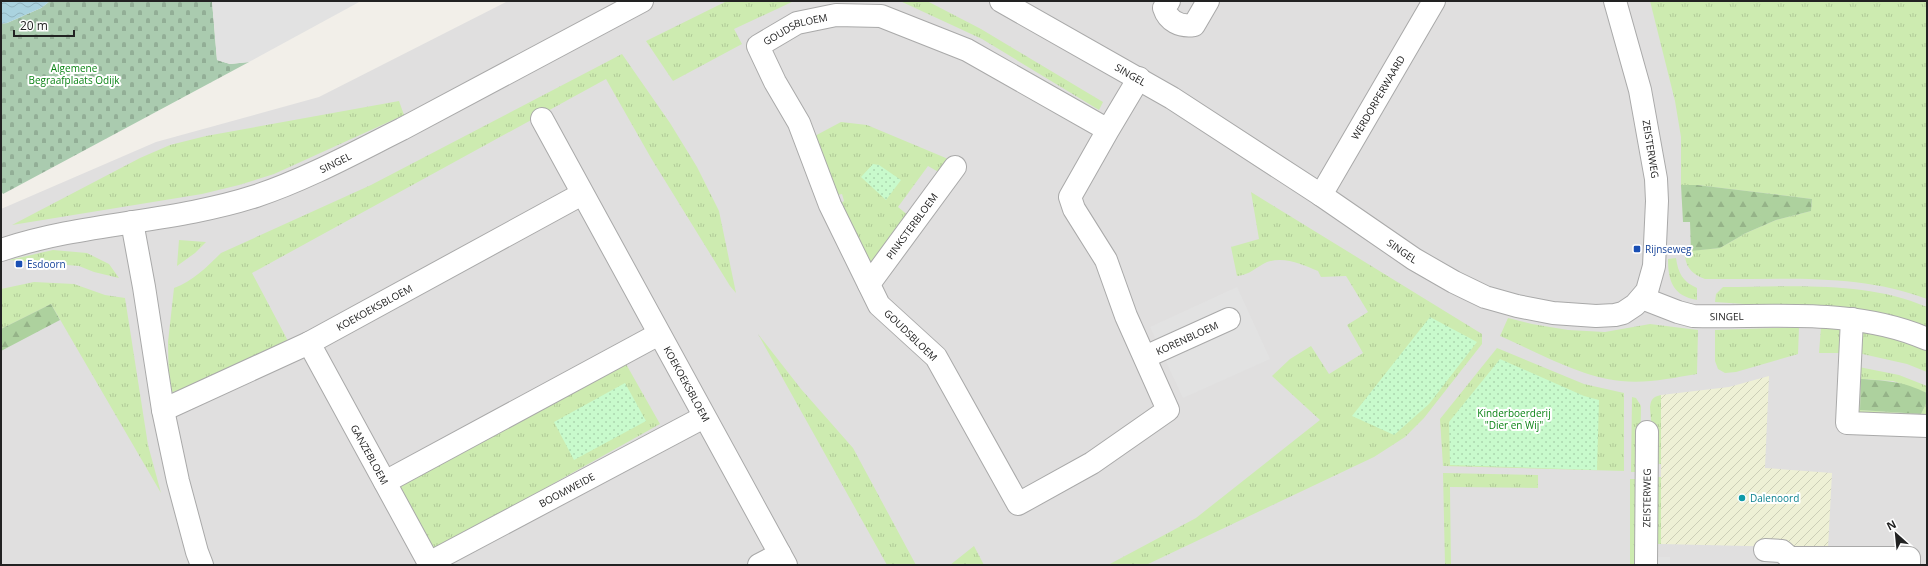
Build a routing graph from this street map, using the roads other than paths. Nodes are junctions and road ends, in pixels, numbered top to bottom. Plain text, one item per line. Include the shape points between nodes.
1 (642, 1) edge
2 (1001, 1) edge
3 (1169, 1) edge
4 (1208, 1) edge
5 (1434, 1) edge
6 (1615, 1) edge
7 (1138, 78) junction
8 (542, 119) dead end
9 (1108, 130) junction
10 (955, 167) dead end
11 (582, 194) junction
12 (1321, 195) junction
13 (132, 222) junction
14 (1, 250) edge
15 (869, 284) junction
16 (1642, 298) junction
17 (1229, 319) dead end
18 (1852, 319) junction
19 (659, 334) junction
20 (1927, 339) edge
21 (309, 344) junction
22 (1145, 357) junction
23 (163, 410) junction
24 (704, 417) junction
25 (1927, 426) edge
26 (1647, 432) dead end
27 (385, 482) junction
28 (1765, 550) dead end
29 (783, 559) edge
30 (1856, 562) edge
31 (430, 564) edge
32 (202, 565) edge
33 (759, 565) edge
34 (1646, 565) edge
35 (1909, 565) edge

1 - 13 street, SINGEL via 304,178 222,206
2 - 7 street, SINGEL
3 - 4 street via 1164,8 1167,16 1175,23 1187,26 1194,25
5 - 12 street, WERDORPERWAARD
6 - 16 street, ZEISTERWEG via 1640,90 1658,201 1654,266 1650,283
7 - 9 street, GOUDSBLOEM
7 - 12 street, SINGEL
8 - 11 street, KOEKOEKSBLOEM
9 - 15 street, GOUDSBLOEM via 967,50 881,16 836,15 797,23 758,46 799,123 830,204
9 - 22 street, GOUDSBLOEM via 1070,197 1074,209 1106,260 1126,316
10 - 15 street, PINKSTERBLOEM
11 - 19 street, KOEKOEKSBLOEM
11 - 21 street, KOEKOEKSBLOEM
12 - 16 street, SINGEL via 1414,259 1485,297 1537,311 1596,316 1623,313
13 - 14 street, SINGEL via 48,236
13 - 23 street
15 - 22 street, GOUDSBLOEM via 879,305 936,356 1018,504 1092,463 1168,410
16 - 18 street, SINGEL via 1693,316
17 - 22 street, KORENBLOEM
18 - 20 street, SINGEL via 1890,326
18 - 25 street via 1847,423
19 - 24 street, KOEKOEKSBLOEM
19 - 27 street
21 - 23 street, KOEKOEKSBLOEM
21 - 27 street, GANZEBLOEM
23 - 32 street via 178,481
24 - 29 street, KOEKOEKSBLOEM
24 - 31 street, BOOMWEIDE
26 - 34 street, ZEISTERWEG
27 - 31 street, GANZEBLOEM
28 - 30 street via 1782,550 1790,558
29 - 33 street, KOEKOEKSBLOEM
30 - 35 street via 1909,558

